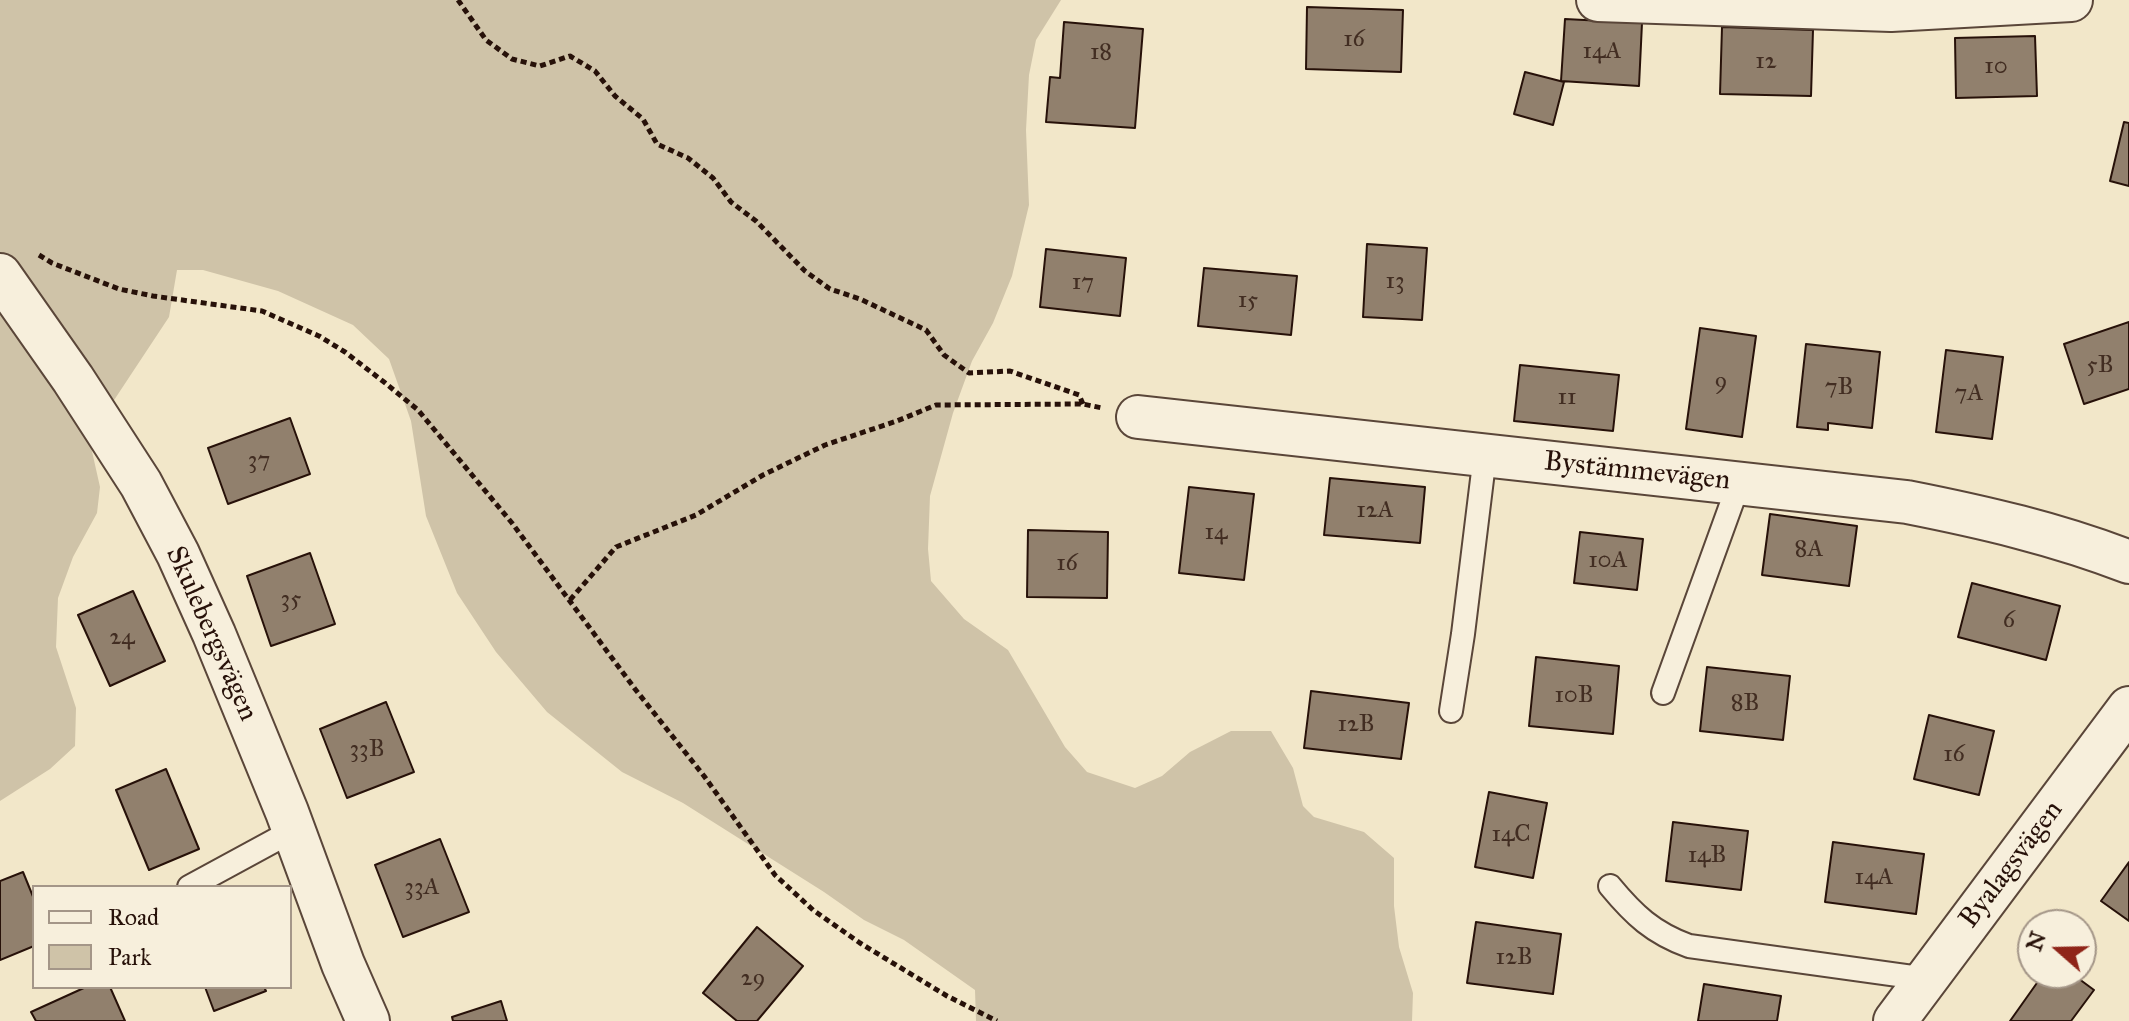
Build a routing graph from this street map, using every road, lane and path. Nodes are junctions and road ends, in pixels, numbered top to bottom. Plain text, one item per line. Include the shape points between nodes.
1 (458, 0) edge
2 (1598, 0) edge
3 (2071, 0) edge
4 (39, 255) dead end
5 (0, 275) edge
6 (1083, 404) junction
7 (1138, 417) joint
8 (1485, 455) junction
9 (1739, 483) junction
10 (2129, 562) edge
11 (570, 600) junction
12 (1663, 693) dead end
13 (2129, 708) edge
14 (1451, 711) dead end
15 (294, 830) junction
16 (193, 885) edge
17 (1610, 886) dead end
18 (1927, 979) junction
19 (368, 1021) edge
20 (997, 1021) edge
21 (1895, 1021) edge

1 - 6 path via 486,40 512,59 540,66 570,56 595,71 643,119 657,144 688,158 713,178 731,202 830,289 926,330 944,355 969,373 1010,371 1079,395
2 - 3 street via 1891,10
4 - 11 path via 119,289 262,311 345,352 418,410
5 - 15 street, Skulebergsvägen via 141,484 214,634
6 - 7 path
6 - 11 path via 936,405 825,445 696,515 616,547
7 - 8 street, Bystämmevägen
8 - 9 street, Bystämmevägen
8 - 14 lane
9 - 10 street, Bystämmevägen via 1984,517
9 - 12 lane
11 - 20 path via 775,875 813,910 885,959
13 - 18 street, Byalagsvägen
15 - 16 lane
15 - 19 street, Skulebergsvägen
17 - 18 lane via 1651,928 1689,946
18 - 21 street, Byalagsvägen

